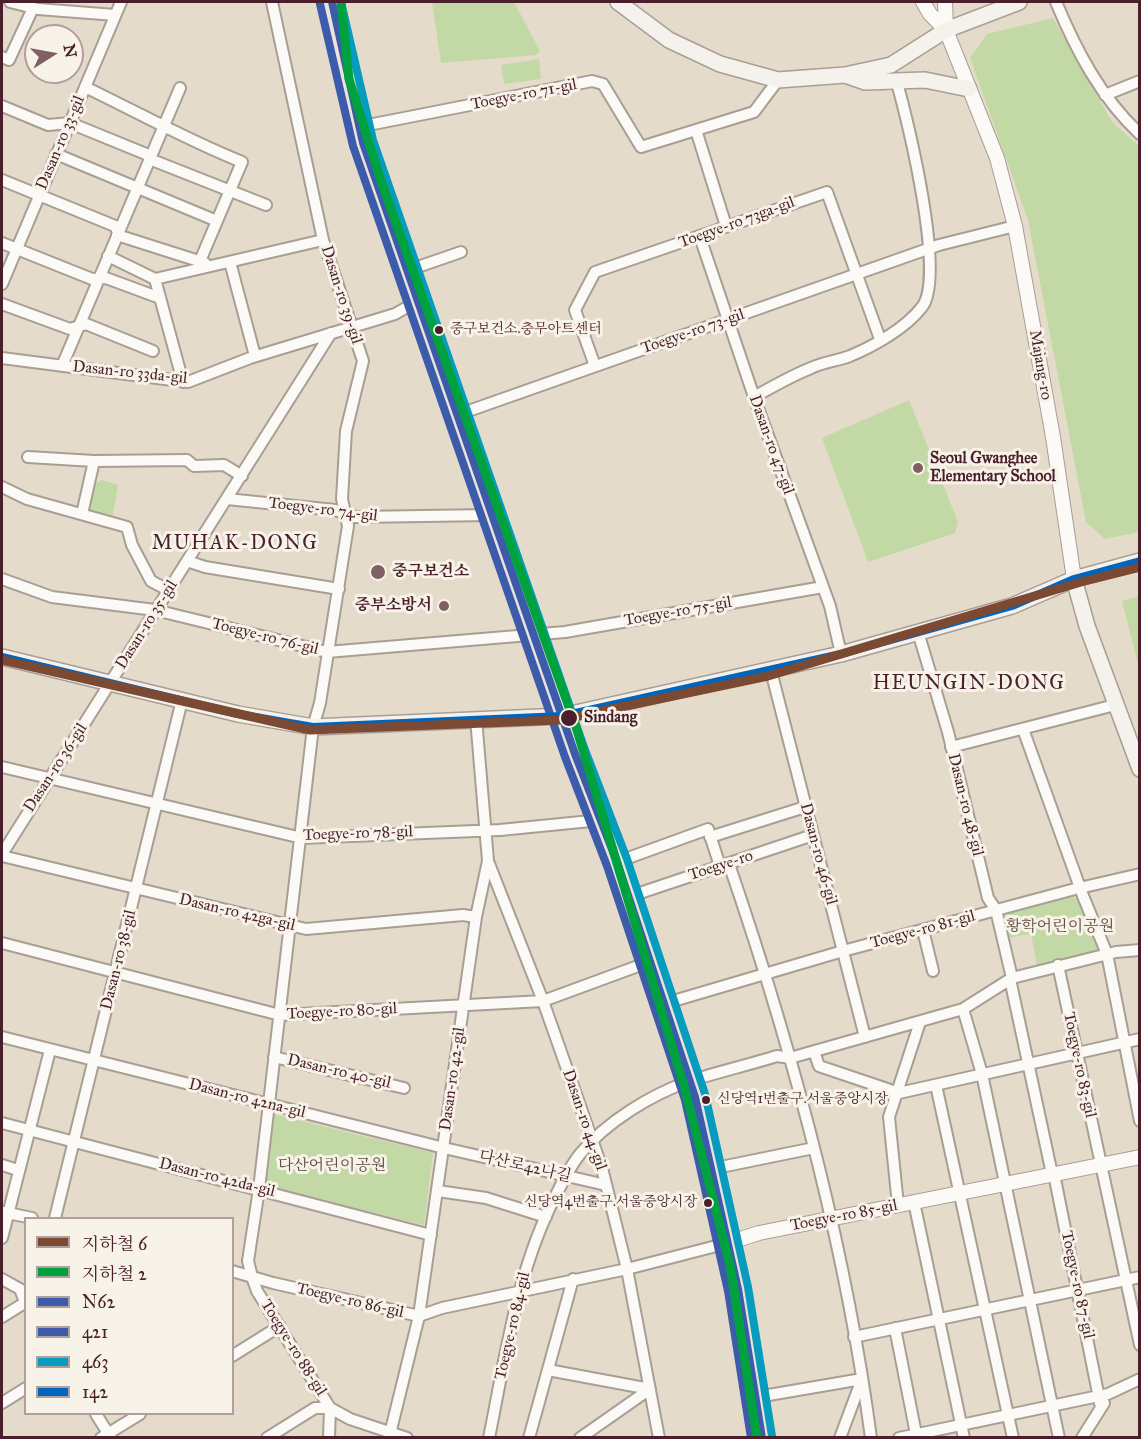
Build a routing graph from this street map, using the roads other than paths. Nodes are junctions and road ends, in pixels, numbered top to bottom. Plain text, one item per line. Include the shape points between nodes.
1 (10, 2) edge
2 (121, 2) edge
3 (272, 2) edge
4 (331, 2) edge
5 (618, 2) edge
6 (922, 2) edge
7 (945, 2) edge
8 (1019, 2) edge
9 (1056, 2) edge
10 (33, 8) junction
11 (115, 15) junction
12 (946, 30) junction
13 (5, 58) edge
14 (845, 75) junction
15 (777, 80) junction
16 (1140, 81) edge
17 (897, 83) junction
18 (85, 87) junction
19 (180, 88) dead end
20 (969, 89) junction
21 (1105, 95) junction
22 (2, 106) edge
23 (70, 123) junction
24 (164, 124) junction
25 (358, 127) junction
26 (696, 130) junction
27 (1140, 134) edge
28 (56, 154) junction
29 (149, 158) junction
30 (2, 180) edge
31 (137, 188) junction
32 (230, 192) junction
33 (39, 195) junction
34 (266, 206) dead end
35 (217, 221) junction
36 (726, 226) junction
37 (1014, 226) junction
38 (118, 233) junction
39 (700, 237) junction
40 (322, 240) junction
41 (2, 243) edge
42 (929, 248) junction
43 (16, 249) junction
44 (461, 252) dead end
45 (108, 256) junction
46 (200, 261) junction
47 (230, 262) junction
48 (214, 265) junction
49 (406, 271) junction
50 (857, 274) junction
51 (99, 279) junction
52 (155, 279) junction
53 (2, 284) edge
54 (160, 298) junction
55 (416, 302) junction
56 (2, 304) edge
57 (727, 320) junction
58 (79, 326) junction
59 (350, 327) junction
60 (331, 333) junction
61 (880, 339) junction
62 (153, 351) dead end
63 (255, 356) junction
64 (2, 358) edge
65 (62, 366) junction
66 (596, 366) junction
67 (183, 382) junction
68 (754, 397) junction
69 (457, 415) junction
70 (28, 457) dead end
71 (94, 462) junction
72 (242, 476) junction
73 (2, 487) edge
74 (227, 499) junction
75 (82, 514) junction
76 (345, 514) junction
77 (491, 515) junction
78 (187, 561) junction
79 (1140, 561) edge
80 (2, 579) edge
81 (1074, 579) junction
82 (823, 587) junction
83 (339, 589) junction
84 (168, 590) junction
85 (155, 610) junction
86 (918, 632) junction
87 (533, 634) junction
88 (327, 652) junction
89 (841, 654) junction
90 (2, 657) edge
91 (771, 671) junction
92 (111, 683) junction
93 (182, 700) junction
94 (1115, 705) junction
95 (562, 716) junction
96 (476, 718) junction
97 (313, 727) junction
98 (1023, 729) junction
99 (951, 747) junction
100 (2, 767) edge
101 (1140, 769) edge
102 (49, 779) junction
103 (158, 805) junction
104 (805, 807) junction
105 (601, 820) junction
106 (484, 829) junction
107 (709, 833) junction
108 (813, 835) junction
109 (302, 838) junction
110 (2, 855) edge
111 (488, 861) junction
112 (617, 862) junction
113 (725, 865) junction
114 (1140, 874) edge
115 (1080, 888) junction
116 (137, 889) junction
117 (628, 897) junction
118 (996, 910) junction
119 (476, 917) junction
120 (290, 927) junction
121 (923, 930) junction
122 (2, 943) edge
123 (1140, 950) edge
124 (843, 951) junction
125 (1107, 954) junction
126 (649, 962) junction
127 (1058, 965) junction
128 (933, 971) dead end
129 (117, 972) junction
130 (766, 972) junction
131 (1011, 978) junction
132 (543, 1000) junction
133 (663, 1004) junction
134 (463, 1006) junction
135 (963, 1009) junction
136 (280, 1015) junction
137 (920, 1022) junction
138 (2, 1037) edge
139 (865, 1037) junction
140 (1140, 1040) edge
141 (1123, 1043) junction
142 (50, 1050) junction
143 (814, 1051) junction
144 (1077, 1054) junction
145 (274, 1057) junction
146 (790, 1058) junction
147 (94, 1061) junction
148 (1028, 1064) junction
149 (982, 1074) junction
150 (690, 1081) junction
151 (936, 1085) junction
152 (404, 1088) dead end
153 (898, 1093) junction
154 (267, 1104) junction
155 (1140, 1120) edge
156 (2, 1123) edge
157 (30, 1130) junction
158 (73, 1141) junction
159 (592, 1141) junction
160 (444, 1148) junction
161 (814, 1148) junction
162 (1140, 1158) edge
163 (2, 1165) edge
164 (1100, 1165) junction
165 (711, 1169) junction
166 (18, 1170) junction
167 (1053, 1174) junction
168 (565, 1178) junction
169 (1004, 1184) junction
170 (606, 1185) junction
171 (259, 1189) junction
172 (438, 1191) junction
173 (960, 1193) junction
174 (914, 1202) junction
175 (898, 1205) junction
176 (5, 1212) edge
177 (28, 1217) edge
178 (55, 1217) edge
179 (546, 1217) junction
180 (833, 1218) junction
181 (431, 1235) junction
182 (2, 1238) edge
183 (728, 1243) junction
184 (627, 1269) junction
185 (234, 1272) edge
186 (252, 1277) junction
187 (1140, 1277) edge
188 (2, 1279) edge
189 (573, 1279) junction
190 (1125, 1280) junction
191 (1078, 1290) junction
192 (519, 1291) junction
193 (24, 1298) edge
194 (1031, 1300) junction
195 (24, 1303) edge
196 (985, 1310) junction
197 (419, 1316) junction
198 (2, 1317) edge
199 (939, 1319) junction
200 (280, 1326) junction
201 (895, 1328) junction
202 (854, 1337) junction
203 (1140, 1345) edge
204 (234, 1355) edge
205 (548, 1370) junction
206 (862, 1379) junction
207 (1140, 1379) edge
208 (24, 1389) edge
209 (651, 1389) junction
210 (1104, 1395) junction
211 (757, 1397) junction
212 (2, 1403) edge
213 (1052, 1404) junction
214 (330, 1408) junction
215 (1008, 1414) junction
216 (97, 1415) edge
217 (137, 1415) edge
218 (962, 1424) junction
219 (389, 1435) edge
220 (107, 1436) edge
221 (918, 1436) edge
222 (267, 1437) edge
223 (328, 1437) edge
224 (407, 1437) edge
225 (489, 1437) edge
226 (529, 1437) edge
227 (580, 1437) edge
228 (659, 1437) edge
229 (762, 1437) edge
230 (840, 1437) edge
231 (871, 1437) edge
232 (899, 1437) edge
233 (964, 1437) edge
234 (1013, 1437) edge
235 (1059, 1437) edge
236 (1082, 1437) edge

1 - 10 street
2 - 11 street, Dasan-ro 33-gil
3 - 40 street, Dasan-ro 39-gil
4 - 25 main road
5 - 15 main road via 669,40 720,64
6 - 12 street, Majang-ro
7 - 12 street, Majang-ro
8 - 12 main road
9 - 21 street
10 - 11 street
10 - 13 street
11 - 18 street, Dasan-ro 33-gil
12 - 14 main road via 891,65
12 - 20 street, Majang-ro
14 - 15 main road
14 - 17 main road via 865,82
15 - 26 street, Toegye-ro 71-gil via 754,112
16 - 21 street
17 - 20 main road via 925,80
17 - 42 street
18 - 23 street, Dasan-ro 33-gil
18 - 24 street
19 - 24 street
20 - 37 street, Majang-ro via 997,158
21 - 27 street
22 - 23 street via 48,125
23 - 28 street, Dasan-ro 33-gil
23 - 29 street
24 - 29 street
24 - 32 street via 242,162
25 - 26 street, Toegye-ro 71-gil via 592,81 603,84 640,147
25 - 49 main road
26 - 36 street
28 - 31 street
28 - 33 street, Dasan-ro 33-gil
29 - 31 street
29 - 32 street
30 - 33 street
31 - 35 street
31 - 38 street
32 - 34 street
32 - 35 street
33 - 38 street via 115,226
33 - 43 street, Dasan-ro 33-gil
35 - 46 street
36 - 39 street, Toegye-ro 73ga-gil
36 - 50 street, Toegye-ro 73ga-gil via 826,192
37 - 42 street, Toegye-ro 73-gil
37 - 81 street, Majang-ro via 1053,437
38 - 45 street
38 - 46 street
39 - 57 street, Dasan-ro 47-gil
39 - 66 street, Toegye-ro 73ga-gil via 595,273 575,310
40 - 47 street
40 - 59 street, Dasan-ro 39-gil
41 - 43 street
42 - 50 street, Toegye-ro 73-gil
42 - 61 street via 923,306
43 - 51 street
43 - 53 street, Dasan-ro 33-gil
44 - 49 street
45 - 51 street
45 - 52 street
46 - 48 street
47 - 48 street
47 - 63 street
48 - 52 street
49 - 55 main road
50 - 57 street, Toegye-ro 73-gil
50 - 61 street, Toegye-ro 73ga-gil
51 - 54 street via 106,278
51 - 58 street
52 - 54 street
54 - 67 street
55 - 59 street, Dasan-ro 33da-gil via 394,314
55 - 69 main road
56 - 58 street via 70,329
57 - 66 street, Toegye-ro 73-gil
57 - 68 street, Dasan-ro 47-gil
58 - 62 street via 86,324
58 - 65 street
59 - 60 street, Dasan-ro 33da-gil
59 - 76 street, Dasan-ro 39-gil via 363,361 346,431 342,499
60 - 63 street, Dasan-ro 33da-gil
60 - 72 street, Dasan-ro 35-gil
61 - 68 street
63 - 67 street, Dasan-ro 33da-gil
64 - 65 street, Dasan-ro 33da-gil
65 - 67 street, Dasan-ro 33da-gil
66 - 69 street, Toegye-ro 73-gil
68 - 82 street, Dasan-ro 47-gil
69 - 77 main road
70 - 71 street
71 - 72 street via 187,460 194,466 224,465
71 - 75 street
72 - 74 street, Dasan-ro 35-gil
73 - 75 street via 27,499
74 - 76 street, Toegye-ro 74-gil
74 - 78 street, Dasan-ro 35-gil
75 - 84 street via 127,527 151,580
76 - 77 street, Toegye-ro 74-gil
76 - 83 street, Dasan-ro 39-gil via 348,526
77 - 87 main road
78 - 83 street
78 - 84 street, Dasan-ro 35-gil
79 - 81 main road
80 - 85 street, Toegye-ro 76-gil via 52,597
81 - 86 main road via 1012,606
81 - 94 main road, Majang-ro
82 - 87 street, Toegye-ro 75-gil via 565,632
82 - 89 street, Dasan-ro 47-gil
83 - 88 street, Dasan-ro 39-gil
84 - 85 street, Dasan-ro 35-gil
85 - 88 street, Toegye-ro 76-gil
85 - 92 street, Dasan-ro 35-gil
86 - 89 main road
86 - 99 street, Dasan-ro 48-gil
87 - 88 street, Toegye-ro 76-gil
87 - 95 main road
88 - 97 street, Dasan-ro 39-gil
89 - 91 main road
90 - 92 main road
91 - 95 main road
91 - 104 street, Dasan-ro 46-gil
92 - 93 main road
92 - 102 street, Dasan-ro 36-gil
93 - 97 main road
93 - 103 street, Dasan-ro 38-gil
94 - 98 street
94 - 101 main road, Majang-ro
95 - 96 main road
95 - 105 main road
96 - 97 main road
96 - 106 street, Dasan-ro 42-gil
97 - 109 street, Dasan-ro 40-gil
98 - 99 street
98 - 115 street
99 - 118 street, Dasan-ro 48-gil via 988,898
100 - 102 street, Toegye-ro 78-gil
102 - 103 street, Toegye-ro 78-gil
102 - 110 street, Dasan-ro 36-gil
103 - 109 street, Toegye-ro 78-gil
103 - 116 street, Dasan-ro 38-gil
104 - 107 street, Toegye-ro
104 - 108 street, Dasan-ro 46-gil
105 - 106 street, Toegye-ro 78-gil
105 - 112 main road
106 - 109 street, Toegye-ro 78-gil
106 - 111 street, Dasan-ro 42-gil
107 - 112 street, Toegye-ro
107 - 113 street
108 - 113 street, Toegye-ro
108 - 124 street, Dasan-ro 46-gil
109 - 120 street, Dasan-ro 40-gil
110 - 116 street, Dasan-ro 42ga-gil
111 - 119 street, Dasan-ro 42-gil
111 - 132 street, Dasan-ro 44-gil
112 - 117 main road
113 - 117 street, Toegye-ro
113 - 130 street
114 - 115 street, Toegye-ro 81-gil
115 - 118 street, Toegye-ro 81-gil
115 - 125 street
116 - 120 street, Dasan-ro 42ga-gil
116 - 129 street, Dasan-ro 38-gil
117 - 126 main road
118 - 121 street, Toegye-ro 81-gil
118 - 131 street, Dasan-ro 48-gil
119 - 120 street, Dasan-ro 42ga-gil
119 - 134 street, Dasan-ro 42-gil
120 - 136 street, Dasan-ro 40-gil
121 - 124 street, Toegye-ro 81-gil
121 - 128 street
122 - 129 street, Toegye-ro 80-gil
123 - 125 street
124 - 130 street, Toegye-ro 81-gil
124 - 139 street, Dasan-ro 46-gil
125 - 127 street
125 - 141 street
126 - 132 street, Toegye-ro 80-gil
126 - 133 main road
127 - 131 street
127 - 144 street, Toegye-ro 83-gil
129 - 136 street, Toegye-ro 80-gil
129 - 147 street, Dasan-ro 38-gil
130 - 133 street, Toegye-ro 81-gil
130 - 146 street
131 - 135 street
131 - 148 street
132 - 134 street, Toegye-ro 80-gil
132 - 159 street, Dasan-ro 44-gil
133 - 150 main road
134 - 136 street, Toegye-ro 80-gil
134 - 160 street, Dasan-ro 42-gil
135 - 137 street
135 - 149 street
136 - 145 street, Dasan-ro 40-gil
137 - 139 street
137 - 153 street
138 - 142 street, Dasan-ro 42na-gil
139 - 143 street
140 - 141 street
141 - 144 street
141 - 155 street
142 - 147 street, Dasan-ro 42na-gil
142 - 157 street
143 - 146 street
143 - 153 street via 819,1066
144 - 148 street
144 - 164 street, Toegye-ro 83-gil
145 - 152 street, Dasan-ro 40-gil
145 - 154 street, Dasan-ro 40-gil
146 - 150 street via 777,1056
146 - 161 street
147 - 154 street, Dasan-ro 42na-gil
147 - 158 street, Dasan-ro 38-gil
148 - 149 street
148 - 167 street
149 - 151 street
149 - 169 street
150 - 159 street, Toegye-ro 84-gil via 632,1112
150 - 165 main road
151 - 153 street
151 - 173 street
153 - 175 street via 890,1117
154 - 160 street, Dasan-ro 42na-gil
154 - 171 street, Dasan-ro 40-gil
156 - 157 street, Dasan-ro 42da-gil
157 - 158 street, Dasan-ro 42da-gil
157 - 166 street
158 - 171 street, Dasan-ro 42da-gil
158 - 178 street, Dasan-ro 38-gil
159 - 168 street, Toegye-ro 84-gil
159 - 170 street, Dasan-ro 44-gil
160 - 168 street, 다산로42나길
160 - 172 street, Dasan-ro 42-gil
161 - 165 street
161 - 180 street
162 - 164 street, Toegye-ro 85-gil
163 - 166 street
164 - 167 street, Toegye-ro 85-gil
164 - 190 street
165 - 183 main road
166 - 176 street
167 - 169 street, Toegye-ro 85-gil
167 - 191 street, Toegye-ro 87-gil
168 - 170 street, 다산로42나길
168 - 179 street, Toegye-ro 84-gil
169 - 173 street, Toegye-ro 85-gil
169 - 194 street
170 - 184 street, Dasan-ro 44-gil
171 - 181 street, Dasan-ro 42da-gil
171 - 186 street, Dasan-ro 40-gil via 248,1261
172 - 179 street via 486,1198
172 - 181 street, Dasan-ro 42-gil
173 - 174 street, Toegye-ro 85-gil
173 - 196 street
174 - 175 street, Toegye-ro 85-gil
174 - 199 street
175 - 180 street, Toegye-ro 85-gil
176 - 177 street
176 - 182 street
179 - 192 street, Toegye-ro 84-gil
180 - 183 street, Toegye-ro 85-gil
180 - 202 street
181 - 197 street, Dasan-ro 42-gil
183 - 184 street, Toegye-ro 86-gil
183 - 211 main road
184 - 189 street, Toegye-ro 86-gil
184 - 209 street, Dasan-ro 44-gil
185 - 186 street, Toegye-ro 86-gil
186 - 197 street, Toegye-ro 86-gil
186 - 200 street, Toegye-ro 88-gil
187 - 190 street
188 - 193 street via 20,1289
189 - 192 street, Toegye-ro 86-gil
189 - 205 street
190 - 191 street
190 - 203 street
191 - 194 street
191 - 210 street, Toegye-ro 87-gil
192 - 197 street, Toegye-ro 86-gil
192 - 225 street, Toegye-ro 84-gil
194 - 196 street
194 - 213 street
195 - 198 street
196 - 199 street
196 - 215 street
197 - 219 street, Dasan-ro 42-gil
199 - 201 street
199 - 218 street
200 - 204 street
200 - 214 street, Toegye-ro 88-gil
201 - 202 street
201 - 221 street
202 - 206 street
205 - 209 street
205 - 226 street
206 - 211 street
206 - 230 street
206 - 231 street
207 - 210 street
208 - 212 street
209 - 227 street
209 - 228 street, Dasan-ro 44-gil
210 - 213 street
210 - 236 street, Toegye-ro 87-gil via 1101,1408
211 - 229 main road
213 - 215 street
213 - 235 street
214 - 219 street, Toegye-ro 88-gil
214 - 222 street via 315,1408
214 - 223 street
215 - 218 street
215 - 234 street
216 - 220 street
217 - 220 street
218 - 221 street
218 - 233 street
219 - 224 street, Toegye-ro 88-gil
221 - 232 street

